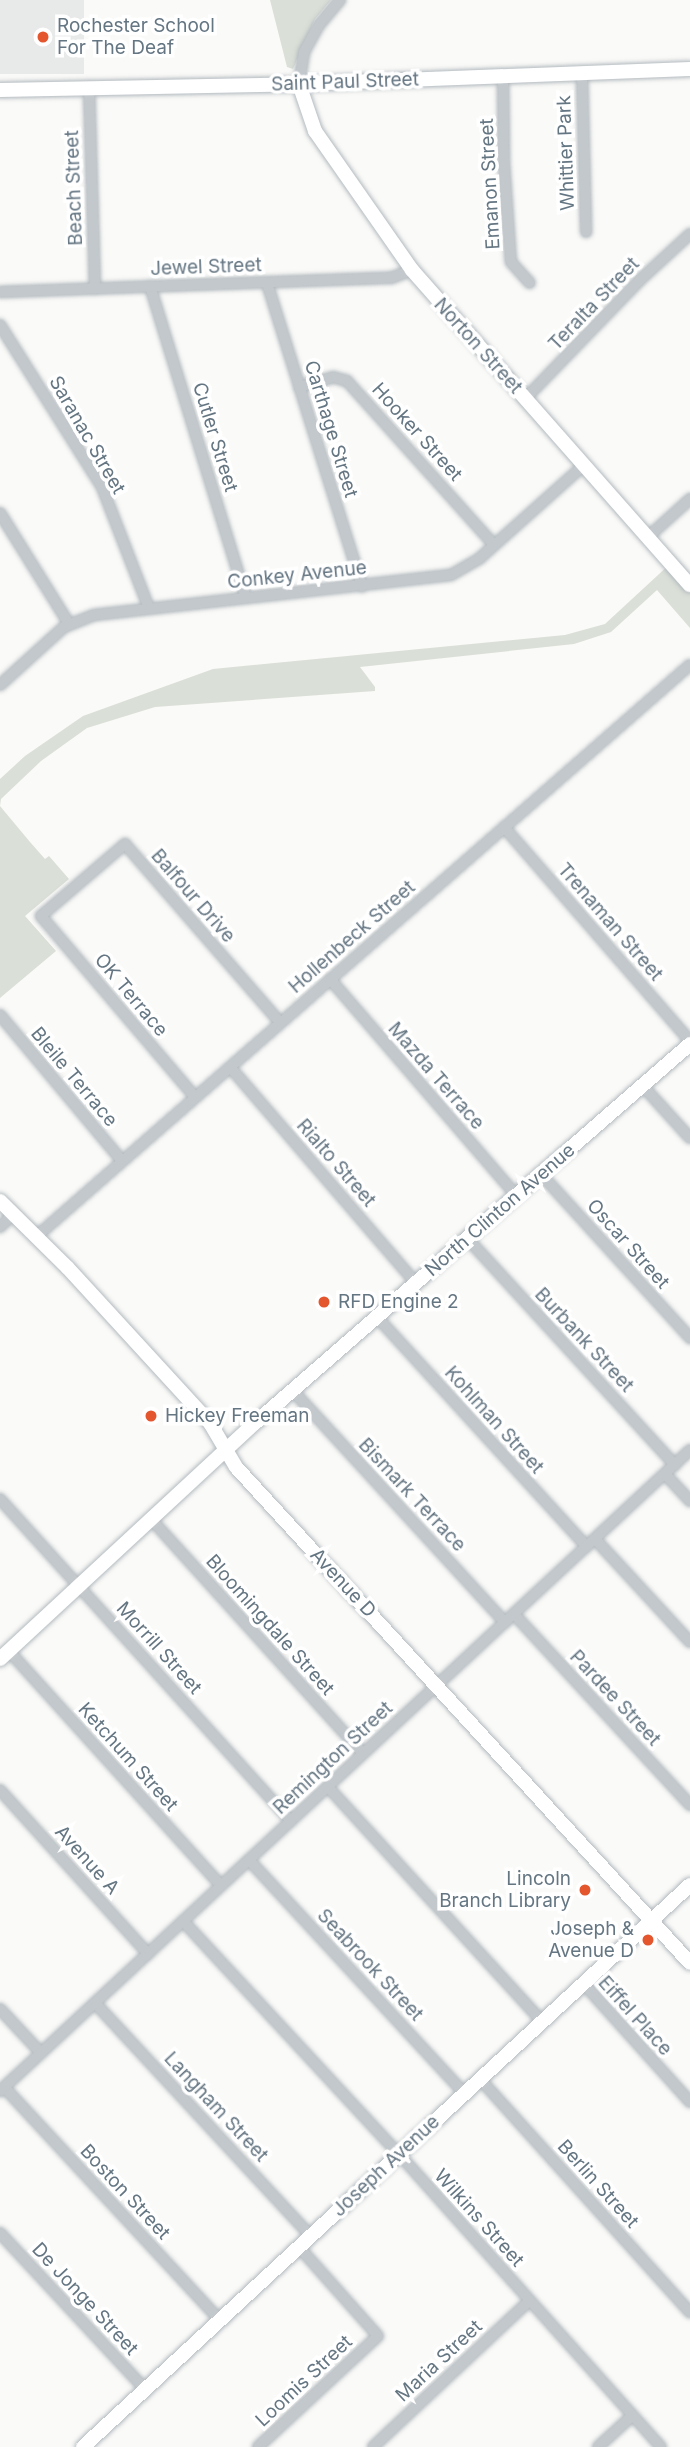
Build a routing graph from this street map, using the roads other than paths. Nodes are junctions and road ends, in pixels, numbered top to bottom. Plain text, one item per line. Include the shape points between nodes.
1 (340, 0) edge
2 (690, 69) edge
3 (582, 74) junction
4 (503, 77) junction
5 (299, 85) junction
6 (89, 86) junction
7 (0, 90) edge
8 (586, 232) dead end
9 (690, 234) edge
10 (412, 270) junction
11 (267, 283) junction
12 (530, 283) dead end
13 (150, 286) junction
14 (95, 289) junction
15 (0, 292) edge
16 (0, 325) edge
17 (299, 387) junction
18 (525, 400) junction
19 (584, 465) junction
20 (690, 499) edge
21 (0, 513) edge
22 (648, 537) junction
23 (494, 545) junction
24 (690, 585) edge
25 (362, 586) junction
26 (246, 598) junction
27 (149, 608) junction
28 (69, 624) junction
29 (690, 665) edge
30 (1, 682) edge
31 (504, 827) junction
32 (41, 916) joint
33 (330, 979) junction
34 (0, 1015) edge
35 (280, 1022) junction
36 (690, 1043) edge
37 (230, 1067) junction
38 (643, 1086) junction
39 (195, 1097) junction
40 (690, 1138) edge
41 (122, 1161) junction
42 (541, 1174) junction
43 (516, 1195) junction
44 (0, 1201) edge
45 (13, 1214) junction
46 (0, 1227) edge
47 (37, 1236) junction
48 (467, 1238) junction
49 (416, 1283) junction
50 (377, 1317) junction
51 (690, 1338) edge
52 (293, 1391) junction
53 (226, 1450) junction
54 (690, 1450) edge
55 (675, 1465) junction
56 (665, 1474) junction
57 (0, 1499) edge
58 (690, 1501) edge
59 (150, 1519) junction
60 (591, 1543) junction
61 (79, 1586) junction
62 (509, 1618) junction
63 (690, 1642) edge
64 (4, 1655) edge
65 (437, 1685) junction
66 (363, 1754) junction
67 (328, 1787) junction
68 (0, 1790) edge
69 (690, 1805) edge
70 (291, 1821) junction
71 (249, 1860) junction
72 (690, 1885) edge
73 (221, 1886) junction
74 (651, 1920) junction
75 (183, 1921) junction
76 (148, 1954) junction
77 (690, 1963) edge
78 (583, 1983) junction
79 (95, 2003) junction
80 (0, 2008) edge
81 (542, 2021) junction
82 (41, 2053) junction
83 (480, 2079) junction
84 (2, 2089) edge
85 (464, 2094) junction
86 (690, 2102) edge
87 (399, 2154) junction
88 (0, 2233) edge
89 (311, 2236) junction
90 (299, 2247) junction
91 (529, 2301) junction
92 (690, 2312) edge
93 (220, 2320) junction
94 (145, 2389) junction
95 (633, 2415) junction
96 (386, 2443) edge
97 (83, 2447) edge
98 (258, 2447) edge
99 (373, 2447) edge
100 (598, 2447) edge
101 (662, 2447) edge

1 - 5 street via 304,52
2 - 3 main road, Saint Paul Street
3 - 4 main road, Saint Paul Street
3 - 8 street, Whittier Park
4 - 5 main road, Saint Paul Street
4 - 12 street, Emanon Street via 511,262
5 - 6 main road, Saint Paul Street
5 - 10 main road, Norton Street via 316,131
6 - 7 main road, Saint Paul Street
6 - 14 street, Beach Street
9 - 18 street, Teralta Street
10 - 11 street, Jewel Street via 391,278
10 - 18 main road, Norton Street
11 - 13 street, Jewel Street
11 - 17 street, Carthage Street
13 - 14 street, Jewel Street
13 - 26 street, Cutler Street
14 - 15 street, Jewel Street
16 - 27 street, Saranac Street via 102,487
17 - 23 street, Hooker Street via 333,377 347,381
17 - 25 street, Carthage Street
18 - 19 main road, Norton Street
19 - 22 main road, Norton Street
19 - 23 street, Conkey Avenue
20 - 22 street
21 - 28 street
22 - 24 main road, Norton Street
23 - 25 street, Conkey Avenue via 465,569 444,578
25 - 26 street, Conkey Avenue
26 - 27 street, Conkey Avenue
27 - 28 street, Conkey Avenue via 94,615
28 - 30 street, Conkey Avenue
29 - 31 street, Hollenbeck Street
31 - 33 street, Hollenbeck Street
31 - 36 street, Trenaman Street
32 - 35 street, Balfour Drive via 125,844
32 - 39 street, OK Terrace
33 - 35 street, Hollenbeck Street
33 - 43 street, Mazda Terrace
34 - 41 street, Bleile Terrace
35 - 37 street, Hollenbeck Street
36 - 38 main road, North Clinton Avenue
37 - 39 street, Hollenbeck Street
37 - 49 street, Rialto Street
38 - 40 street
38 - 42 main road, North Clinton Avenue
39 - 41 street, Hollenbeck Street
41 - 47 street, Hollenbeck Street
42 - 43 main road, North Clinton Avenue
42 - 51 street, Oscar Street
43 - 48 main road, North Clinton Avenue
44 - 45 main road, Avenue D
45 - 46 street
45 - 47 main road, Avenue D
47 - 53 main road, Avenue D via 210,1423
48 - 49 main road, North Clinton Avenue
48 - 55 street, Burbank Street
49 - 50 main road, North Clinton Avenue
50 - 52 main road, North Clinton Avenue
50 - 60 street, Kohlman Street
52 - 53 main road, North Clinton Avenue
52 - 62 street, Bismark Terrace
53 - 59 main road, North Clinton Avenue
53 - 65 main road, Avenue D via 236,1467
54 - 55 street, Remington Street
55 - 56 street, Remington Street
56 - 58 street
56 - 60 street, Remington Street
57 - 61 street, Morrill Street
59 - 61 main road, North Clinton Avenue
59 - 66 street, Bloomingdale Street
60 - 62 street, Remington Street
60 - 63 street, Kohlman Street
61 - 64 main road, North Clinton Avenue
61 - 70 street, Morrill Street
62 - 65 street, Remington Street
62 - 69 street, Pardee Street
64 - 73 street, Ketchum Street
65 - 66 street, Remington Street
65 - 74 main road, Avenue D
66 - 67 street, Remington Street
67 - 70 street, Remington Street
67 - 81 street
68 - 76 street, Avenue A
70 - 71 street, Remington Street
71 - 73 street, Remington Street
71 - 85 street, Seabrook Street
72 - 74 main road, Joseph Avenue
73 - 75 street, Remington Street
74 - 77 main road, Avenue D
74 - 78 main road, Joseph Avenue
75 - 76 street, Remington Street
75 - 87 street, Wilkins Street
76 - 79 street, Remington Street
78 - 81 main road, Joseph Avenue
78 - 86 street, Eiffel Place
79 - 82 street, Remington Street
79 - 89 street, Langham Street
80 - 82 street
81 - 83 main road, Joseph Avenue
82 - 84 street, Remington Street
83 - 85 main road, Joseph Avenue
83 - 92 street, Berlin Street
84 - 93 street, Boston Street
85 - 87 main road, Joseph Avenue
87 - 89 main road, Joseph Avenue
87 - 91 street, Wilkins Street
88 - 94 street, De Jonge Street
89 - 90 main road, Joseph Avenue
90 - 93 main road, Joseph Avenue
90 - 98 street, Loomis Street via 378,2336
91 - 95 street, Wilkins Street
91 - 96 street, Maria Street
93 - 94 main road, Joseph Avenue
94 - 97 main road, Joseph Avenue
95 - 100 street
95 - 101 street, Wilkins Street
96 - 99 street, Maria Street

